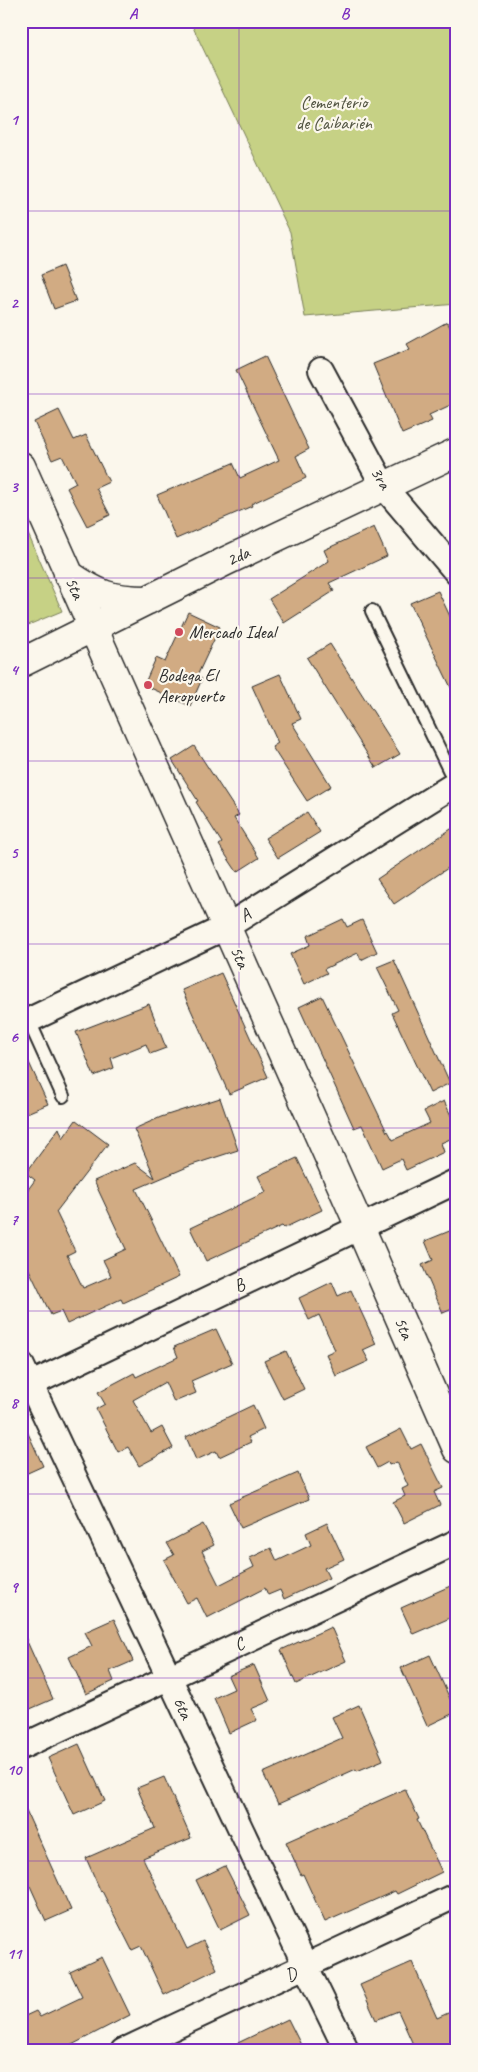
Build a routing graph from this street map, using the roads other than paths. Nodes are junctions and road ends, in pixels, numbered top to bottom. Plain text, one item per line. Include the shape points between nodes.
1 (321, 370) dead end
2 (457, 452) edge
3 (21, 466) edge
4 (384, 487) junction
5 (68, 574) junction
6 (457, 574) edge
7 (148, 600) junction
8 (372, 611) dead end
9 (92, 628) junction
10 (21, 663) edge
11 (456, 783) edge
12 (226, 927) junction
13 (25, 1023) edge
14 (63, 1096) dead end
15 (457, 1181) edge
16 (360, 1227) junction
17 (24, 1379) edge
18 (457, 1449) edge
19 (457, 1542) edge
20 (169, 1677) junction
21 (21, 1747) edge
22 (457, 1895) edge
23 (306, 1967) junction
24 (123, 2051) edge
25 (347, 2051) edge

1 - 4 street, 3ra
2 - 4 street, 2da
3 - 5 street, 5ta
4 - 6 street, 3ra
4 - 7 street, 2da
5 - 7 street via 93,592 124,600
5 - 9 street, 5ta
7 - 9 street, 2da
8 - 11 lane
9 - 10 street, 2da
9 - 12 street, 5ta
11 - 12 street, A
12 - 13 street, A
12 - 16 street, 5ta
13 - 14 lane
15 - 16 street, B
16 - 17 street, B
16 - 18 street, 5ta
17 - 20 street, 6ta
19 - 20 street, C
20 - 21 street, C
20 - 23 street, 6ta
22 - 23 street, D
23 - 24 street, D
23 - 25 street, 6ta

